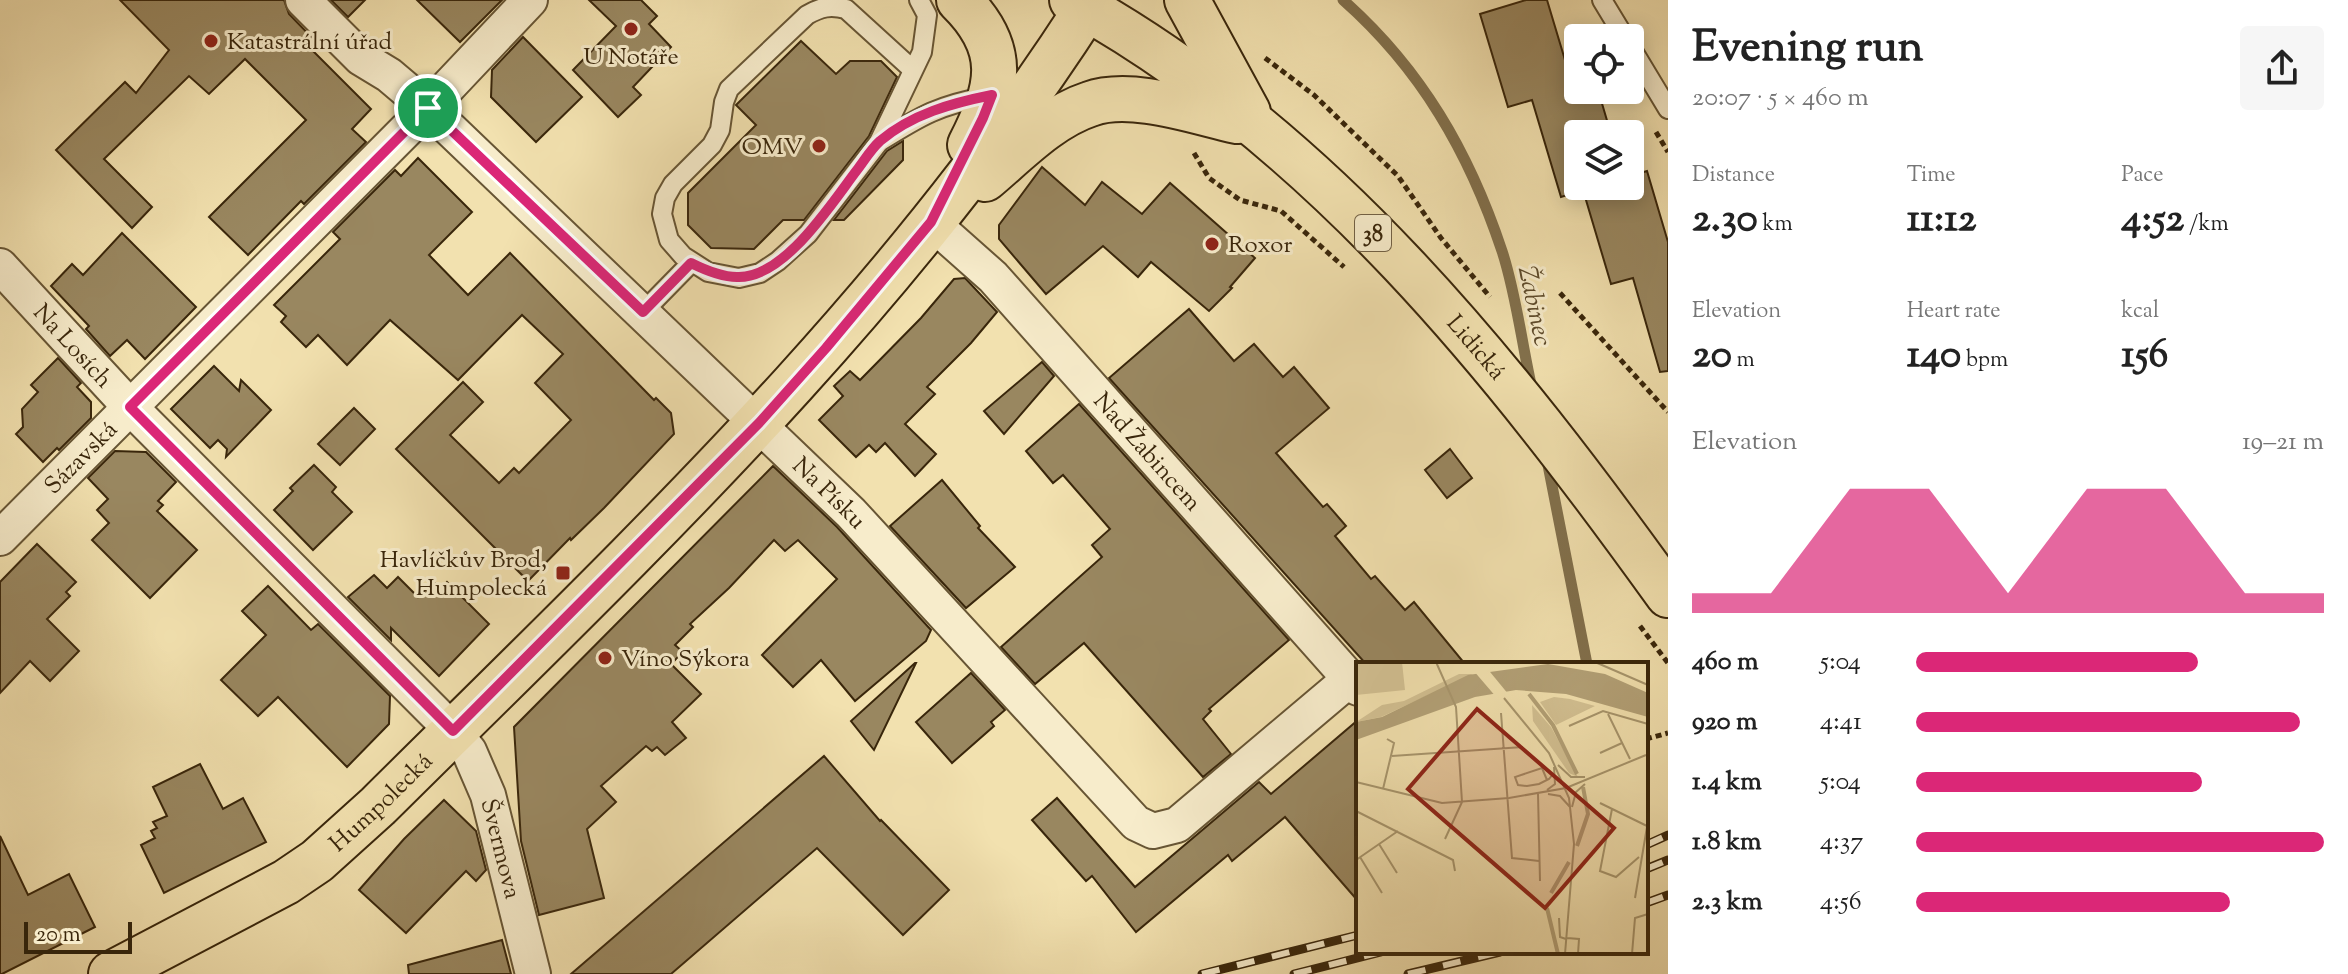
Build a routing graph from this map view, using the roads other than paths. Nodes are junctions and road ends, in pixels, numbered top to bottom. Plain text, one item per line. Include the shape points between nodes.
1 (303, 0) edge
2 (530, 0) edge
3 (919, 0) edge
4 (959, 0) edge
5 (1187, 0) edge
6 (1602, 0) edge
7 (1080, 4) edge
8 (1617, 24) edge
9 (1644, 69) edge
10 (913, 70) junction
11 (1035, 87) junction
12 (992, 95) junction
13 (1093, 102) joint
14 (428, 108) junction
15 (1668, 109) edge
16 (1255, 125) junction
17 (879, 142) junction
18 (931, 222) junction
19 (691, 263) junction
20 (0, 266) edge
21 (643, 312) junction
22 (130, 407) junction
23 (759, 423) junction
24 (0, 538) edge
25 (1668, 595) edge
26 (1354, 684) edge
27 (453, 731) junction
28 (111, 974) edge
29 (533, 974) edge

1 - 14 street, Na Písku via 361,58
2 - 14 street, Sázavská
3 - 10 lane via 927,27
4 - 12 main road, Humpolecká via 991,43
5 - 16 main road, Lidická / 38
6 - 8 lane
7 - 11 main road, Humpolecká
7 - 16 main road, Lidická / 38
9 - 15 lane
10 - 17 lane
10 - 19 lane via 846,9 821,7 807,15 729,89 712,145 665,198 665,231
11 - 12 lane
11 - 18 main road, Humpolecká
12 - 17 lane via 923,114
12 - 18 main road, Humpolecká
13 - 16 main road, Lidická / 38 via 1156,103
13 - 18 main road, Humpolecká via 1049,126
14 - 21 street, Na Písku
14 - 22 street, Sázavská
16 - 25 main road, Lidická / 38 via 1357,217 1482,351
17 - 19 lane via 808,234 760,273 739,278
18 - 23 main road, Humpolecká
18 - 26 street, Nad Žabincem via 993,277
19 - 21 lane
20 - 22 street, Na Losích
21 - 23 street, Na Písku
22 - 24 street, Sázavská
22 - 27 street, Na Losích
23 - 26 street, Na Písku via 851,513 1136,823 1153,831 1177,825
23 - 27 main road, Humpolecká
27 - 28 main road, Humpolecká via 317,861 246,906
27 - 29 street, Švermova via 469,751 488,795

